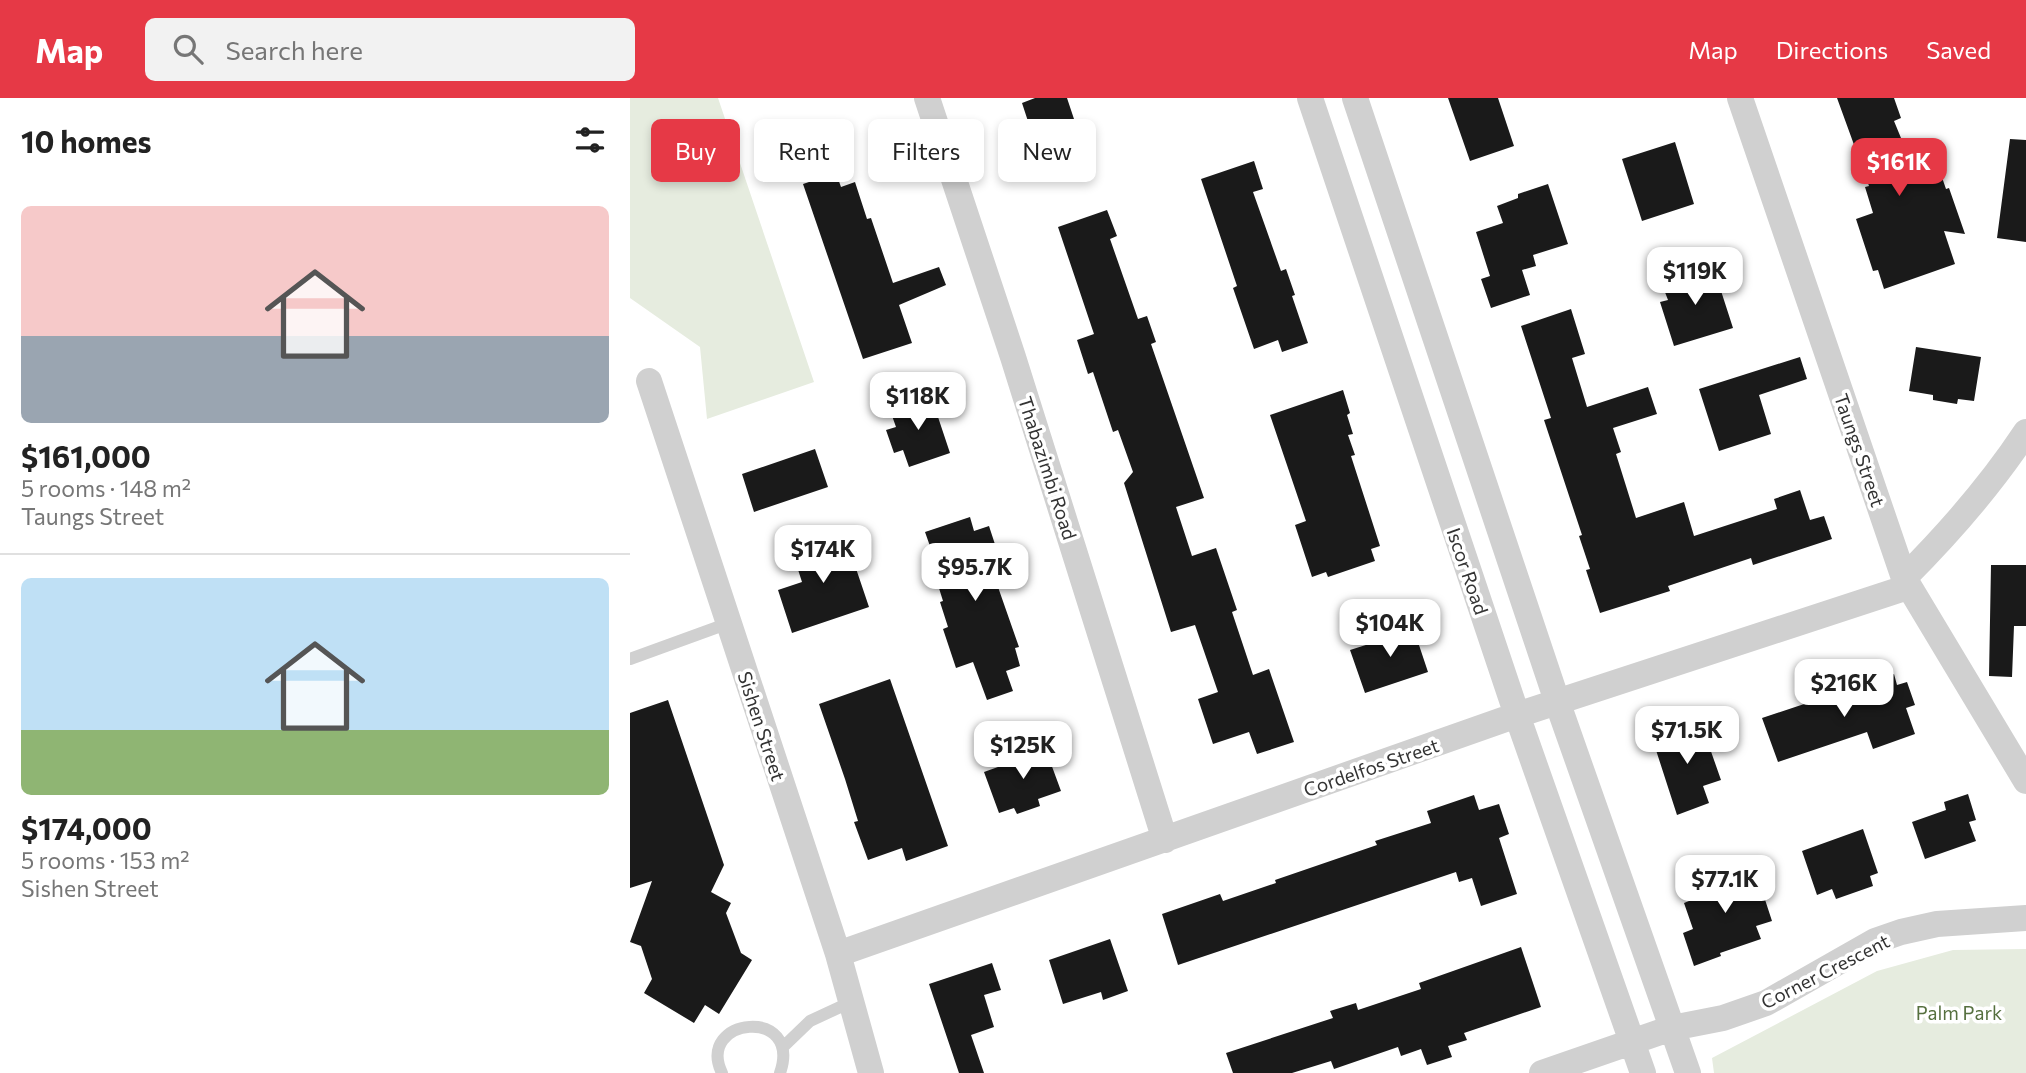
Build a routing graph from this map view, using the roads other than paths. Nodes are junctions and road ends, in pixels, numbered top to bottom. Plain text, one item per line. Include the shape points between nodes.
1 (927, 98) edge
2 (1310, 98) edge
3 (1355, 98) edge
4 (1740, 98) edge
5 (649, 382) dead end
6 (2026, 432) edge
7 (1906, 583) junction
8 (729, 623) junction
9 (630, 659) edge
10 (1558, 704) junction
11 (1517, 715) junction
12 (2026, 782) edge
13 (1166, 840) junction
14 (2026, 918) edge
15 (838, 954) junction
16 (851, 1002) junction
17 (1672, 1028) junction
18 (1633, 1042) junction
19 (783, 1047) junction
20 (722, 1073) edge
21 (780, 1073) edge
22 (871, 1073) edge
23 (1542, 1073) edge
24 (1643, 1073) edge
25 (1688, 1073) edge

1 - 13 street, Thabazimbi Road
2 - 11 street, Iscor Road
3 - 10 street
4 - 7 street, Taungs Street
5 - 8 street, Sishen Street
6 - 7 street, Cordelfos Street
7 - 10 street, Cordelfos Street
7 - 12 street, Taungs Street
8 - 9 lane
8 - 15 street, Sishen Street
10 - 11 street, Cordelfos Street
10 - 17 street
11 - 13 street, Cordelfos Street
11 - 18 street, Iscor Road
13 - 15 street, Cordelfos Street
14 - 17 street, Corner Crescent via 1937,924 1901,932 1875,941 1766,1003
15 - 16 street, Sishen Street
16 - 19 lane via 810,1021
16 - 22 street, Sishen Street
17 - 18 street, Corner Crescent
17 - 25 street
18 - 23 street, Corner Crescent
18 - 24 street
19 - 20 lane via 762,1027 734,1030 723,1040 718,1054
19 - 21 lane

